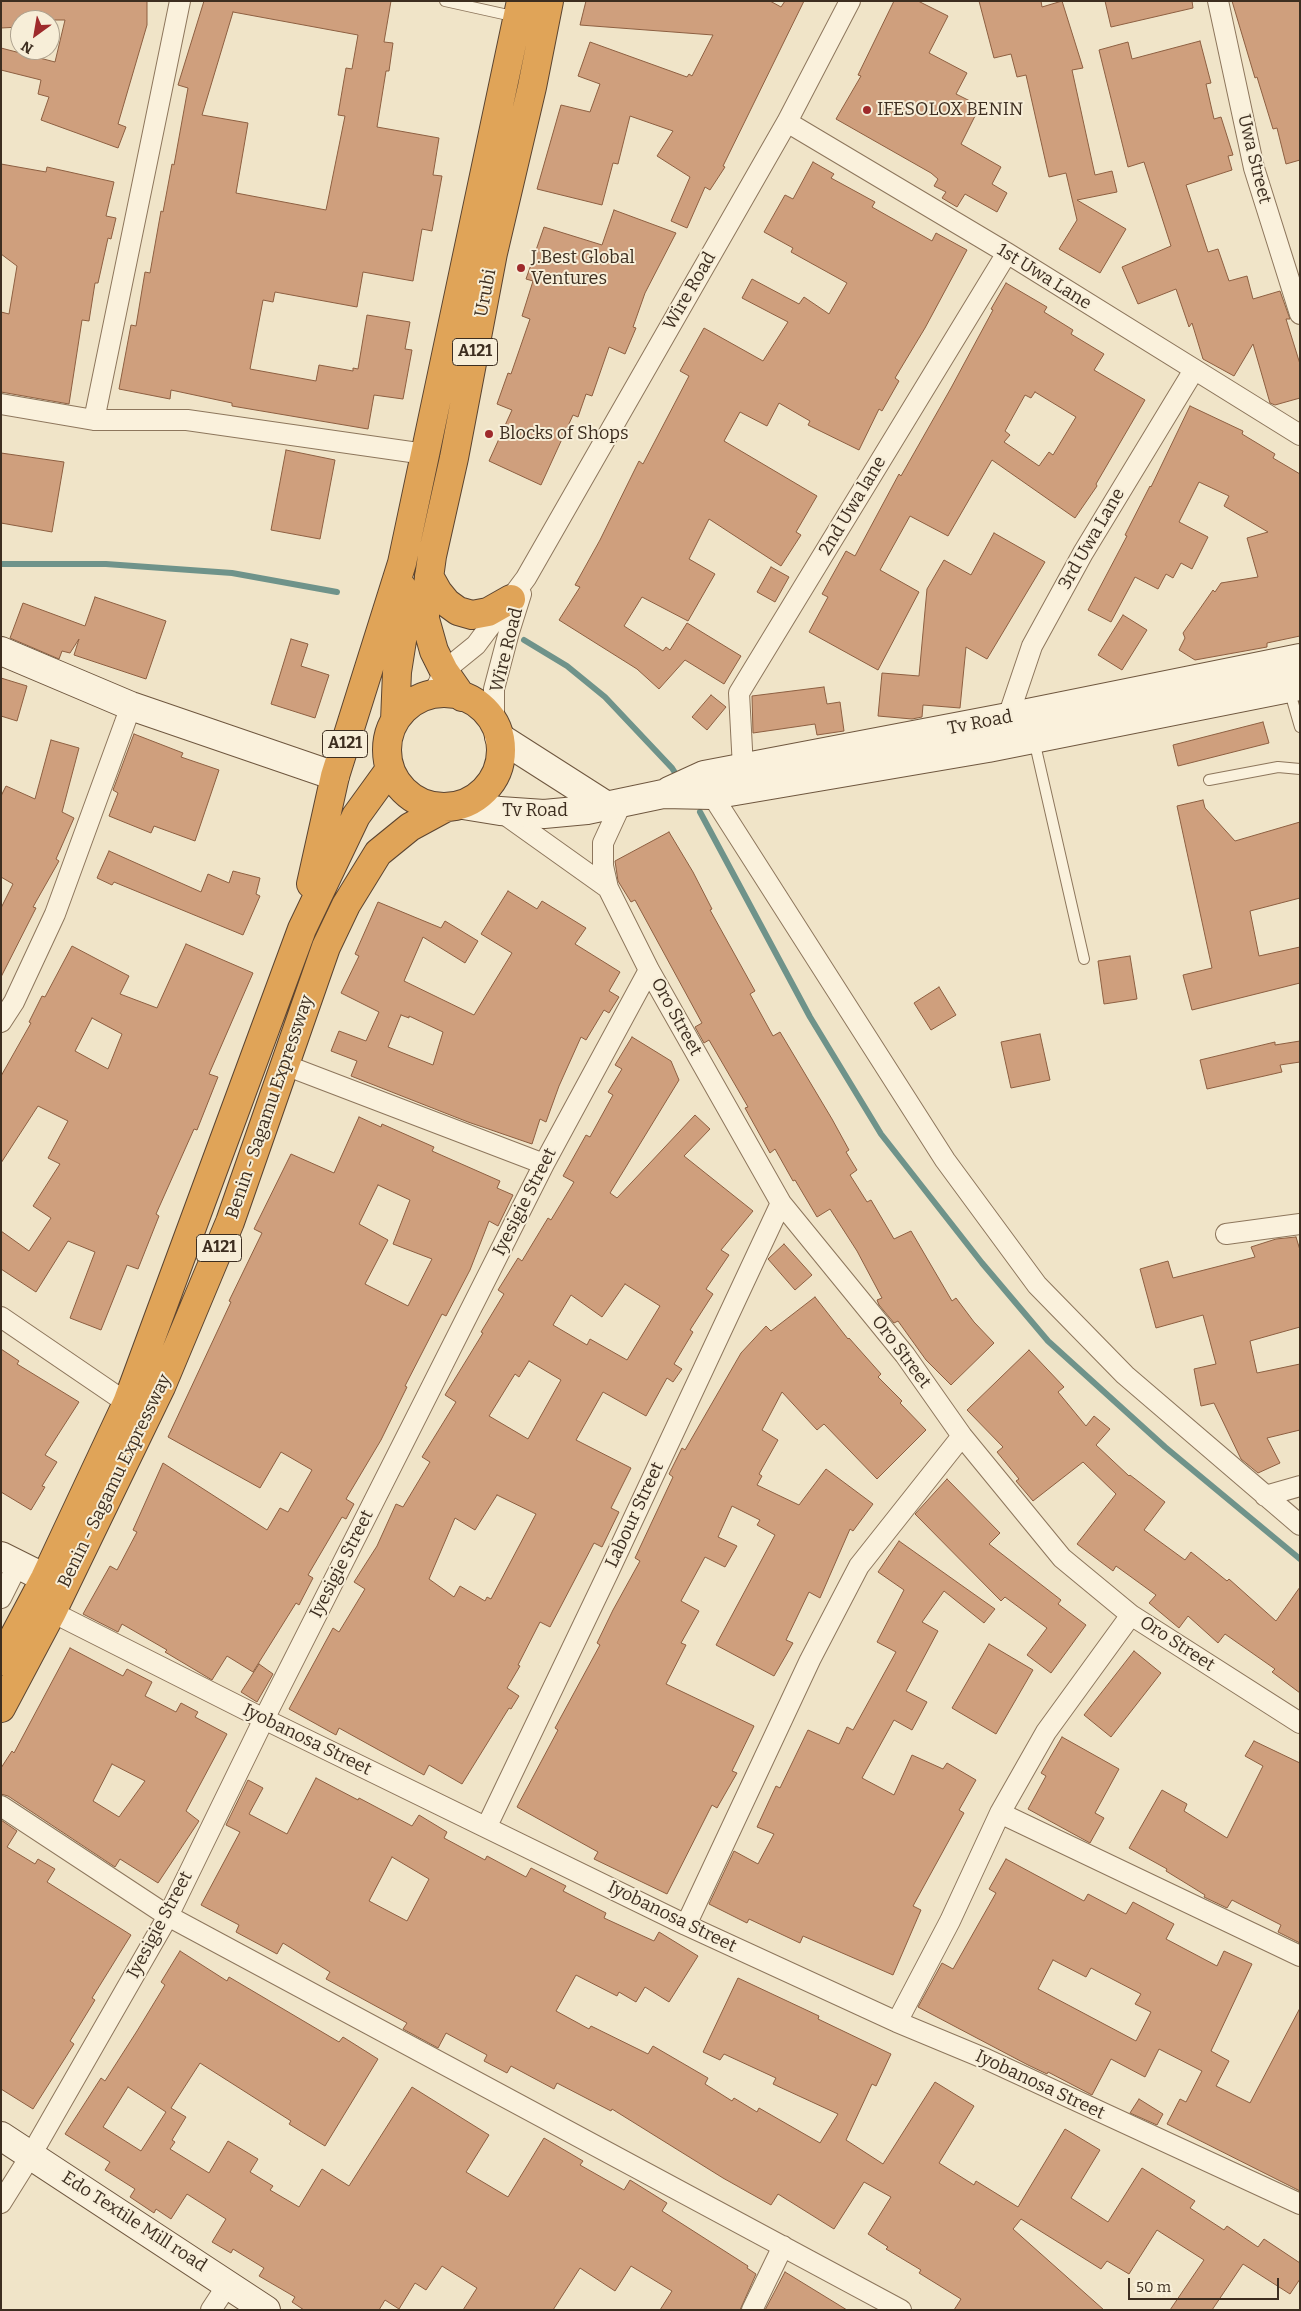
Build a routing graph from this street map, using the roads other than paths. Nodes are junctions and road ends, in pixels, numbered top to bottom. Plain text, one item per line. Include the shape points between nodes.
1 (180, 1) edge
2 (445, 1) edge
3 (549, 1) edge
4 (850, 1) edge
5 (1218, 1) edge
6 (520, 9) edge
7 (787, 122) junction
8 (1007, 254) junction
9 (1300, 314) edge
10 (1194, 370) junction
11 (1, 404) edge
12 (94, 420) junction
13 (1300, 435) edge
14 (425, 454) junction
15 (402, 563) junction
16 (430, 576) junction
17 (518, 588) junction
18 (1, 651) edge
19 (1300, 658) edge
20 (439, 683) junction
21 (1294, 687) edge
22 (131, 706) junction
23 (1008, 718) junction
24 (395, 721) junction
25 (1300, 727) edge
26 (497, 730) junction
27 (1033, 739) junction
28 (743, 768) junction
29 (390, 769) junction
30 (1300, 769) edge
31 (335, 776) junction
32 (1209, 780) dead end
33 (663, 794) junction
34 (712, 795) junction
35 (614, 805) junction
36 (454, 806) junction
37 (500, 811) junction
38 (608, 888) junction
39 (302, 929) junction
40 (1084, 959) dead end
41 (649, 970) junction
42 (1, 1022) edge
43 (285, 1065) junction
44 (544, 1164) junction
45 (781, 1203) junction
46 (1300, 1224) edge
47 (1226, 1234) dead end
48 (1, 1317) edge
49 (127, 1403) junction
50 (962, 1436) junction
51 (1300, 1486) edge
52 (1265, 1496) junction
53 (1300, 1524) edge
54 (10, 1560) edge
55 (45, 1578) junction
56 (1, 1598) edge
57 (52, 1612) junction
58 (1131, 1614) junction
59 (1, 1661) edge
60 (1, 1708) edge
61 (264, 1719) junction
62 (1300, 1723) edge
63 (1, 1806) edge
64 (1000, 1813) junction
65 (486, 1826) junction
66 (168, 1916) junction
67 (686, 1924) junction
68 (1300, 1956) edge
69 (897, 2022) junction
70 (1, 2136) edge
71 (31, 2155) junction
72 (1, 2203) edge
73 (1300, 2204) edge
74 (783, 2246) junction
75 (228, 2284) junction
76 (211, 2310) edge
77 (266, 2310) edge
78 (752, 2310) edge
79 (901, 2310) edge

1 - 12 street
2 - 6 lane
3 - 16 highway, Urubi / A121 via 493,253
4 - 7 street, Wire Road
5 - 9 street, Uwa Street via 1254,168
6 - 14 highway, Urubi / A121
7 - 8 street, 1st Uwa Lane
7 - 17 street, Wire Road
8 - 10 street, 1st Uwa Lane
8 - 28 street, 2nd Uwa lane via 738,693
10 - 13 street, 1st Uwa Lane
10 - 23 street, 3rd Uwa Lane via 1083,553 1032,646
11 - 12 street
12 - 14 street via 187,420
14 - 15 highway, Urubi / A121
15 - 24 highway, A121 via 403,634
15 - 31 highway, A121
16 - 17 highway via 447,603 472,615 488,612
16 - 20 highway, Urubi / A121 via 425,619
17 - 20 street, Wire Road via 476,644
17 - 26 street, Wire Road via 494,689
18 - 22 street
19 - 23 street, Tv Road
20 - 24 highway, A121 via 405,709
20 - 26 highway, Urubi / A121 via 475,703
21 - 25 lane
21 - 27 street, Tv Road
22 - 31 street
22 - 42 street via 55,914 14,1002
23 - 28 street, Tv Road
24 - 29 highway, A121 via 388,744
26 - 35 street, Tv Road
26 - 36 highway, A121 via 501,758 494,778 481,794
27 - 34 street, Tv Road
27 - 40 lane
28 - 33 street, Tv Road via 704,775
29 - 36 highway, A121 via 398,785 411,797 427,805
29 - 39 highway, A121 via 356,816
30 - 32 lane via 1278,767
31 - 39 highway, A121
33 - 34 street, Tv Road
33 - 35 street, Tv Road
34 - 52 street via 945,1160 1037,1285 1125,1375
35 - 37 street, Tv Road via 544,814
35 - 38 street, Oro Street via 604,843 603,866
36 - 37 street, Tv Road
36 - 43 highway, Benin - Sagamu Expressway / A121 via 410,827 378,853 346,905 326,947
37 - 38 street, Oro Street
38 - 41 street, Oro Street
39 - 49 highway, A121
41 - 44 street, Iyesigie Street
41 - 45 street, Oro Street
43 - 44 street
43 - 57 highway, Benin - Sagamu Expressway / A121 via 230,1222 162,1387
44 - 61 street, Iyesigie Street
45 - 50 street, Oro Street via 905,1355
45 - 65 street, Labour Street
46 - 47 street
48 - 49 street
49 - 55 highway, A121
50 - 58 street, Oro Street via 1062,1558
50 - 67 street via 859,1566 810,1660
51 - 52 street
52 - 53 street
54 - 55 street
54 - 56 street
55 - 59 highway, A121
57 - 60 highway, Benin - Sagamu Expressway / A121
57 - 61 street, Iyobanosa Street
58 - 62 street, Oro Street
58 - 64 street via 1046,1732
61 - 65 street, Iyobanosa Street
61 - 66 street, Iyesigie Street
63 - 66 street
64 - 68 street
64 - 69 street via 950,1921
65 - 67 street, Iyobanosa Street
66 - 71 street, Iyesigie Street
66 - 74 street
67 - 69 street, Iyobanosa Street
69 - 73 street, Iyobanosa Street via 986,2059
70 - 71 street, Edo Textile Mill road
71 - 72 street, Iyesigie Street
71 - 75 street, Edo Textile Mill road
74 - 78 street
74 - 79 street
75 - 76 street
75 - 77 street, Edo Textile Mill road

